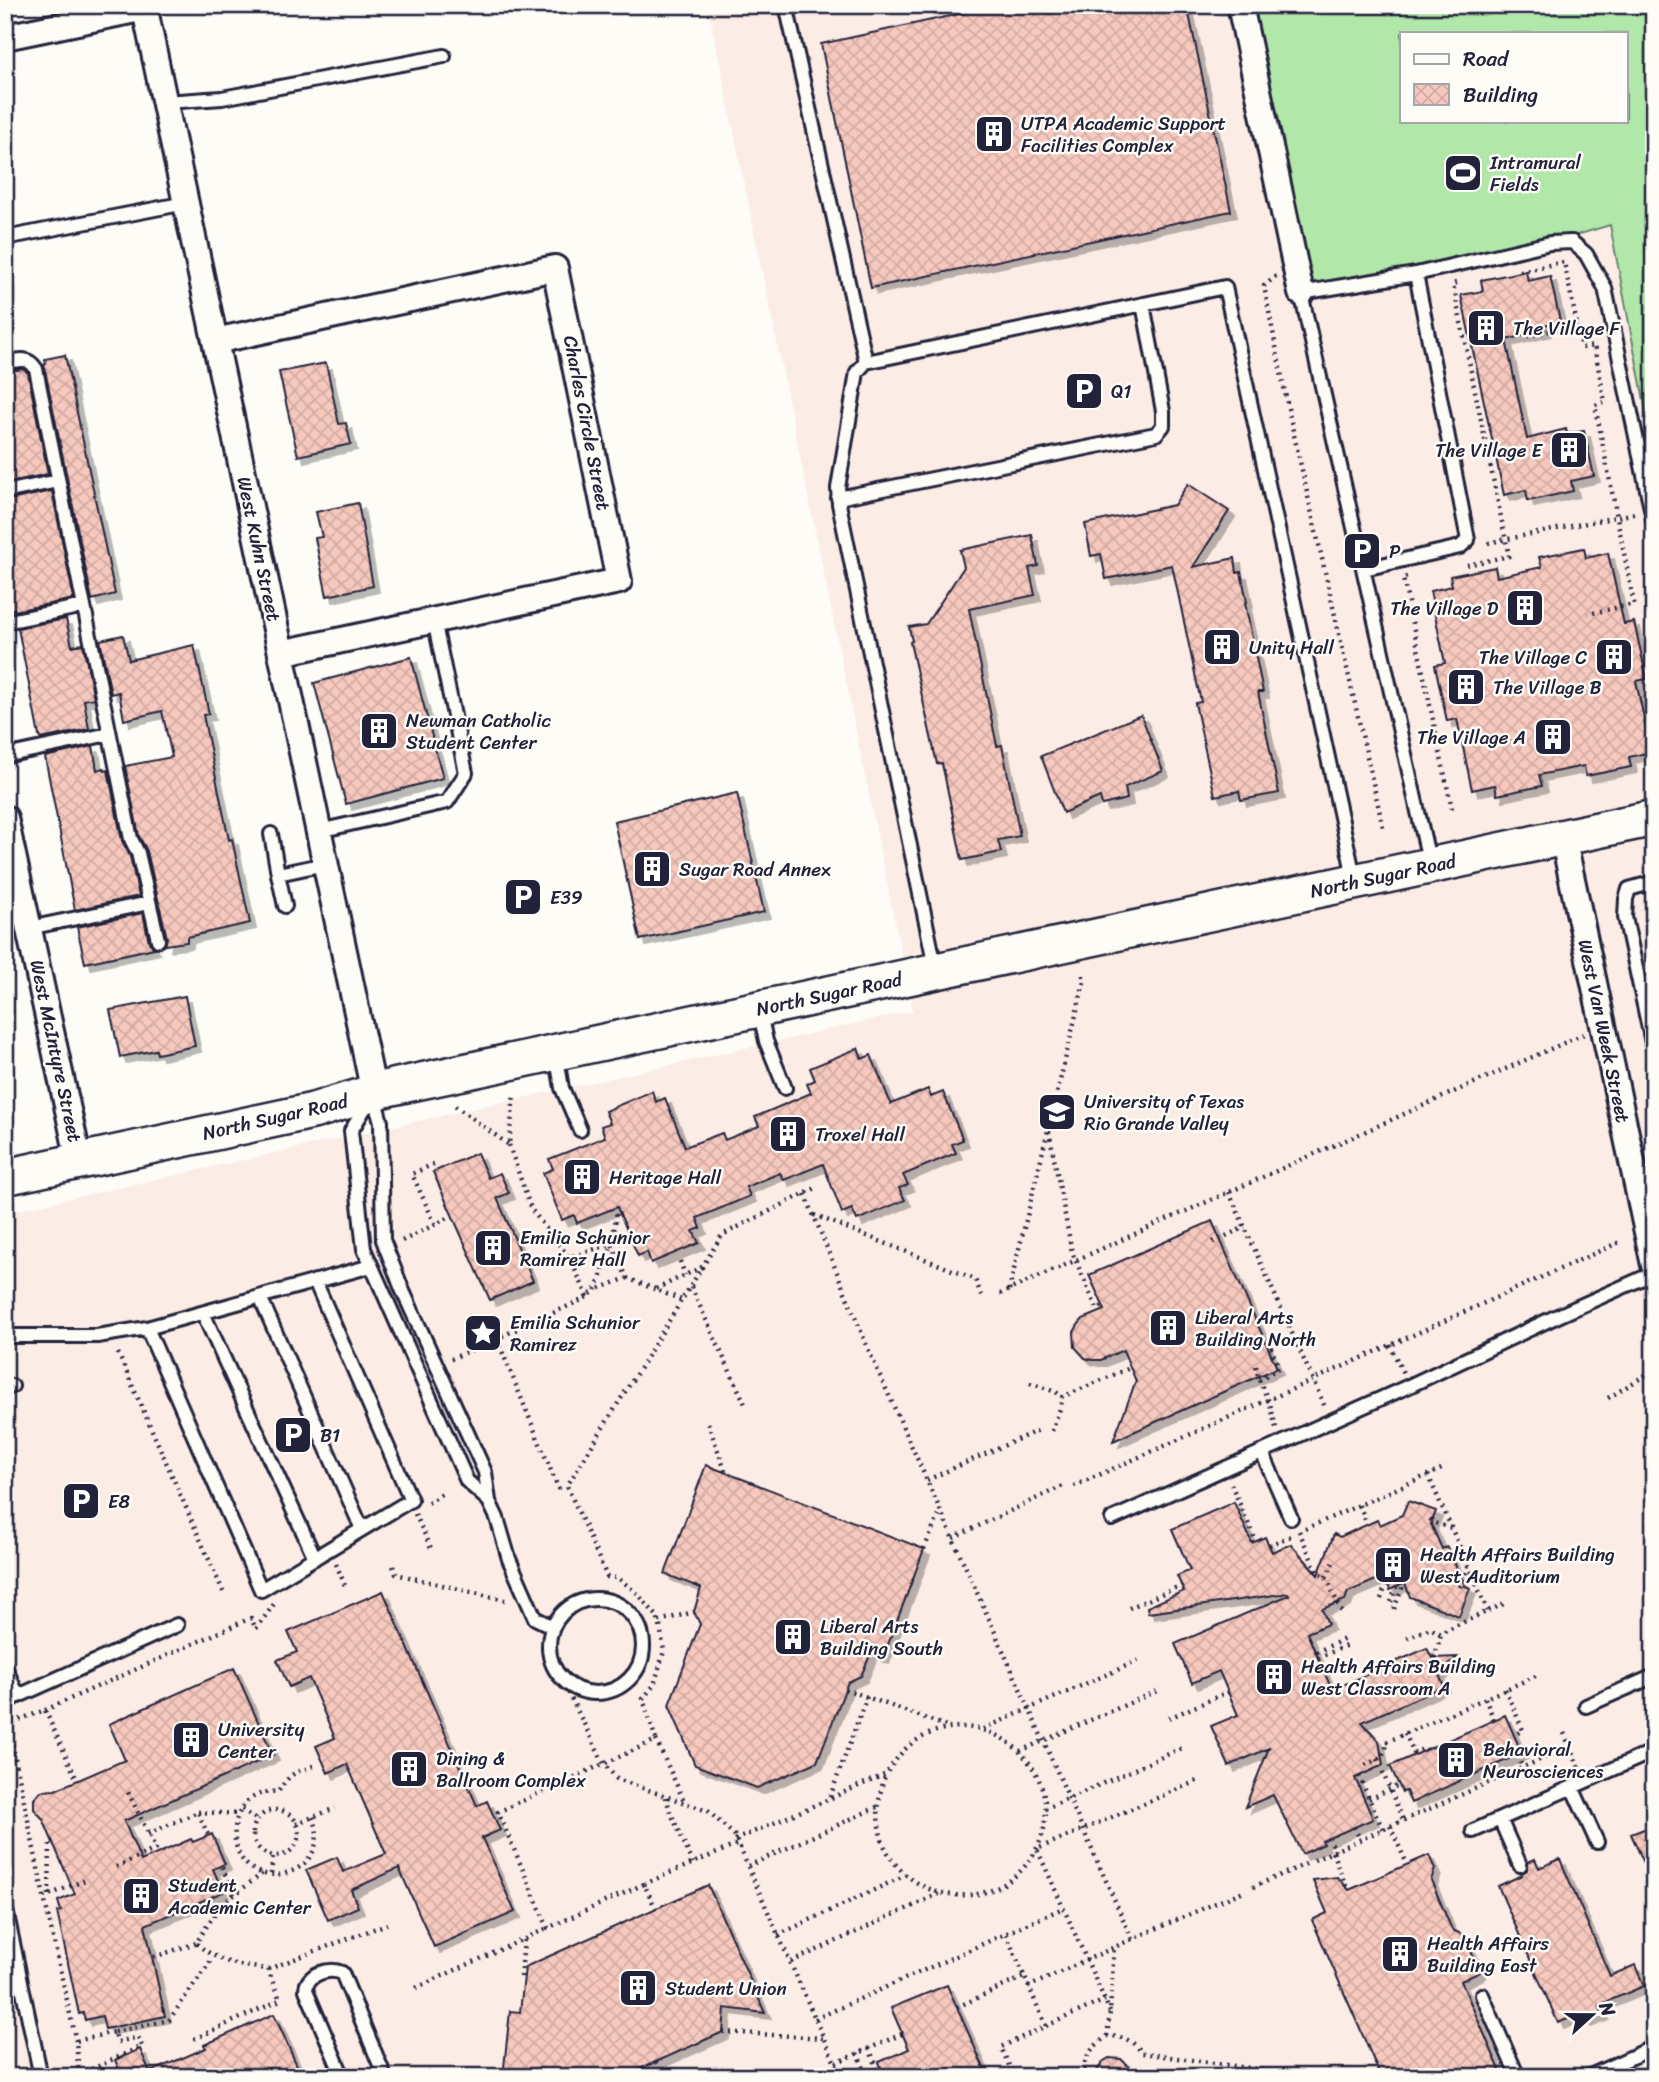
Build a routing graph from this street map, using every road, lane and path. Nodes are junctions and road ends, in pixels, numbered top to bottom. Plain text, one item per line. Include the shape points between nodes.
1 (1240, 5) edge
2 (144, 6) edge
3 (789, 6) edge
4 (5, 37) edge
5 (444, 55) dead end
6 (164, 102) junction
7 (186, 203) junction
8 (5, 238) edge
9 (1515, 271) dead end
10 (1282, 272) dead end
11 (1416, 274) junction
12 (1465, 281) dead end
13 (1301, 293) junction
14 (1143, 304) junction
15 (1577, 325) junction
16 (1527, 336) dead end
17 (215, 341) junction
18 (866, 362) junction
19 (5, 363) edge
20 (58, 481) junction
21 (5, 492) edge
22 (838, 498) junction
23 (1617, 516) junction
24 (1652, 517) edge
25 (1505, 539) junction
26 (1488, 542) dead end
27 (1456, 567) dead end
28 (1364, 569) junction
29 (1416, 575) dead end
30 (84, 606) junction
31 (1588, 614) dead end
32 (435, 620) junction
33 (5, 622) edge
34 (281, 653) junction
35 (110, 734) junction
36 (5, 756) edge
37 (1452, 809) dead end
38 (5, 818) edge
39 (1654, 818) edge
40 (1383, 827) dead end
41 (319, 831) junction
42 (271, 834) dead end
43 (1563, 837) junction
44 (325, 864) junction
45 (1430, 865) junction
46 (278, 874) junction
47 (1355, 882) junction
48 (1654, 882) edge
49 (149, 903) junction
50 (285, 906) dead end
51 (29, 928) junction
52 (158, 940) dead end
53 (936, 971) junction
54 (1082, 971) dead end
55 (759, 1009) junction
56 (1584, 1034) dead end
57 (556, 1052) junction
58 (1654, 1052) edge
59 (785, 1087) dead end
60 (374, 1093) junction
61 (513, 1093) dead end
62 (455, 1105) dead end
63 (1048, 1129) junction
64 (580, 1130) dead end
65 (509, 1145) junction
66 (79, 1161) junction
67 (438, 1162) dead end
68 (5, 1177) edge
69 (816, 1188) dead end
70 (1229, 1192) junction
71 (805, 1194) junction
72 (617, 1210) dead end
73 (813, 1214) junction
74 (452, 1216) dead end
75 (435, 1224) junction
76 (1245, 1227) junction
77 (399, 1233) dead end
78 (363, 1239) junction
79 (383, 1240) junction
80 (402, 1241) junction
81 (1622, 1241) dead end
82 (1213, 1242) dead end
83 (612, 1244) junction
84 (406, 1251) dead end
85 (569, 1257) junction
86 (1075, 1260) junction
87 (680, 1261) dead end
88 (1654, 1265) edge
89 (371, 1266) junction
90 (703, 1267) junction
91 (1654, 1273) edge
92 (685, 1275) junction
93 (627, 1278) junction
94 (314, 1281) junction
95 (691, 1286) junction
96 (656, 1289) junction
97 (596, 1290) junction
98 (1009, 1290) junction
99 (1000, 1294) dead end
100 (260, 1297) junction
101 (588, 1297) junction
102 (682, 1300) junction
103 (983, 1300) dead end
104 (1103, 1306) dead end
105 (203, 1313) junction
106 (147, 1328) junction
107 (5, 1336) edge
108 (497, 1339) junction
109 (1390, 1345) junction
110 (446, 1349) dead end
111 (1269, 1349) dead end
112 (118, 1353) dead end
113 (1256, 1366) dead end
114 (1130, 1368) dead end
115 (1649, 1373) dead end
116 (1404, 1376) dead end
117 (1259, 1380) junction
118 (1313, 1380) junction
119 (1030, 1383) dead end
120 (1062, 1398) junction
121 (1608, 1398) dead end
122 (1268, 1400) junction
123 (747, 1406) dead end
124 (1331, 1420) junction
125 (708, 1423) dead end
126 (1041, 1429) dead end
127 (1052, 1431) dead end
128 (1277, 1433) dead end
129 (1262, 1452) junction
130 (1446, 1467) dead end
131 (726, 1473) dead end
132 (1428, 1475) junction
133 (1229, 1479) dead end
134 (927, 1480) junction
135 (1065, 1485) dead end
136 (1074, 1486) dead end
137 (559, 1490) dead end
138 (444, 1492) dead end
139 (489, 1501) junction
140 (1359, 1505) junction
141 (941, 1512) junction
142 (1291, 1518) dead end
143 (1112, 1519) dead end
144 (1430, 1519) dead end
145 (1367, 1524) dead end
146 (362, 1529) junction
147 (1452, 1529) junction
148 (1300, 1532) junction
149 (953, 1538) junction
150 (1256, 1541) dead end
151 (1269, 1545) dead end
152 (431, 1548) dead end
153 (924, 1549) dead end
154 (1462, 1551) junction
155 (1451, 1556) dead end
156 (315, 1558) junction
157 (1333, 1563) dead end
158 (393, 1566) dead end
159 (1468, 1566) junction
160 (1326, 1577) junction
161 (1387, 1582) dead end
162 (1182, 1585) dead end
163 (1460, 1587) dead end
164 (225, 1596) dead end
165 (1381, 1599) dead end
166 (505, 1600) dead end
167 (1391, 1602) dead end
168 (1506, 1603) dead end
169 (1129, 1608) dead end
170 (1394, 1609) dead end
171 (1488, 1611) junction
172 (694, 1612) dead end
173 (1343, 1615) dead end
174 (659, 1621) junction
175 (177, 1625) dead end
176 (553, 1627) junction
177 (256, 1629) dead end
178 (1441, 1634) junction
179 (1406, 1638) dead end
180 (1348, 1641) dead end
181 (1317, 1655) dead end
182 (1142, 1659) dead end
183 (1431, 1662) dead end
184 (5, 1667) edge
185 (1538, 1675) dead end
186 (1654, 1676) edge
187 (562, 1679) junction
188 (845, 1689) dead end
189 (1506, 1689) junction
190 (1157, 1691) dead end
191 (1228, 1692) dead end
192 (18, 1696) junction
193 (867, 1696) junction
194 (1485, 1698) junction
195 (5, 1702) edge
196 (1587, 1706) dead end
197 (1030, 1709) junction
198 (45, 1710) junction
199 (1169, 1718) dead end
200 (1494, 1720) dead end
201 (7, 1725) edge
202 (950, 1728) junction
203 (983, 1730) junction
204 (1564, 1732) dead end
205 (1405, 1733) junction
206 (1514, 1735) dead end
207 (656, 1740) junction
208 (1044, 1741) junction
209 (1569, 1747) junction
210 (1182, 1748) dead end
211 (1427, 1750) dead end
212 (1019, 1751) junction
213 (1654, 1751) edge
214 (1517, 1756) dead end
215 (1377, 1759) junction
216 (604, 1763) junction
217 (316, 1765) dead end
218 (1365, 1765) dead end
219 (1523, 1768) junction
220 (1580, 1771) dead end
221 (886, 1773) junction
222 (1359, 1776) dead end
223 (77, 1780) dead end
224 (1197, 1781) dead end
225 (1399, 1785) dead end
226 (1572, 1787) junction
227 (126, 1788) dead end
228 (1391, 1790) junction
229 (666, 1796) junction
230 (1069, 1797) junction
231 (830, 1798) junction
232 (1369, 1799) junction
233 (685, 1803) junction
234 (877, 1807) junction
235 (335, 1808) dead end
236 (1045, 1809) junction
237 (240, 1811) junction
238 (198, 1812) junction
239 (313, 1817) junction
240 (1500, 1819) junction
241 (1404, 1820) junction
242 (257, 1821) junction
243 (296, 1824) junction
244 (1390, 1826) junction
245 (1354, 1827) dead end
246 (1084, 1830) junction
247 (1383, 1830) junction
248 (1473, 1830) dead end
249 (148, 1833) junction
250 (208, 1835) dead end
251 (1329, 1838) dead end
252 (1360, 1839) junction
253 (50, 1842) dead end
254 (737, 1842) junction
255 (1597, 1842) dead end
256 (1037, 1849) junction
257 (1334, 1851) junction
258 (273, 1856) junction
259 (1314, 1860) dead end
260 (694, 1863) junction
261 (1306, 1864) dead end
262 (1407, 1864) dead end
263 (748, 1866) junction
264 (1520, 1866) dead end
265 (116, 1867) dead end
266 (222, 1867) dead end
267 (263, 1873) junction
268 (271, 1874) junction
269 (906, 1875) junction
270 (88, 1879) dead end
271 (644, 1884) junction
272 (1253, 1887) dead end
273 (1345, 1889) dead end
274 (1246, 1890) dead end
275 (940, 1894) junction
276 (234, 1895) junction
277 (46, 1896) junction
278 (5, 1905) edge
279 (1063, 1908) junction
280 (656, 1909) dead end
281 (387, 1924) dead end
282 (548, 1928) junction
283 (1006, 1934) junction
284 (778, 1935) junction
285 (524, 1939) junction
286 (1132, 1939) junction
287 (196, 1943) junction
288 (1114, 1947) junction
289 (154, 1957) dead end
290 (214, 1957) junction
291 (1086, 1959) junction
292 (791, 1962) junction
293 (268, 1969) junction
294 (1024, 1977) junction
295 (521, 1978) dead end
296 (1028, 1987) junction
297 (416, 1988) dead end
298 (1482, 1995) dead end
299 (1105, 2000) junction
300 (957, 2007) dead end
301 (1110, 2012) junction
302 (815, 2019) junction
303 (1046, 2026) junction
304 (114, 2032) junction
305 (723, 2032) dead end
306 (902, 2034) dead end
307 (1107, 2036) junction
308 (824, 2038) junction
309 (194, 2039) dead end
310 (76, 2041) junction
311 (1654, 2047) edge
312 (869, 2048) junction
313 (857, 2053) junction
314 (656, 2062) dead end
315 (836, 2065) junction
316 (80, 2076) edge
317 (41, 2077) edge
318 (344, 2077) edge
319 (386, 2077) edge
320 (663, 2077) edge
321 (817, 2077) edge
322 (841, 2077) edge
323 (869, 2077) edge
324 (881, 2077) edge
325 (1014, 2077) edge
326 (1086, 2077) edge
327 (1280, 2077) edge
328 (1518, 2077) edge
329 (1588, 2077) edge

1 - 13 street
2 - 4 street
2 - 6 street, West Kuhn Street
3 - 18 lane
5 - 6 lane via 222,98
6 - 7 street, West Kuhn Street
7 - 8 lane
7 - 17 street, West Kuhn Street
9 - 15 path via 1564,262
10 - 40 path via 1264,286
11 - 13 lane
11 - 24 lane via 1550,243 1572,242 1586,254 1605,288
11 - 28 lane via 1468,540 1460,547
12 - 25 path via 1453,284
13 - 28 lane
14 - 18 lane
14 - 22 lane via 1163,411 1163,426 1156,434
14 - 47 lane via 1225,287
15 - 16 path
15 - 23 path via 1582,348 1594,346 1605,402 1595,405
17 - 32 street, Charles Circle Street via 555,268 619,581
17 - 34 street, West Kuhn Street
18 - 22 lane via 857,372
19 - 20 lane via 25,359 36,369
20 - 21 lane
20 - 30 lane
22 - 53 lane
23 - 24 path
23 - 25 path
23 - 31 path via 1634,604
25 - 26 path
25 - 27 path via 1508,556
28 - 45 lane
29 - 37 path via 1403,578
30 - 33 lane
30 - 35 lane
32 - 34 street, Charles Circle Street
32 - 41 lane via 466,773 447,802
34 - 41 street, West Kuhn Street
35 - 36 lane
35 - 49 lane
38 - 51 street, West McIntyre Street
39 - 43 street, North Sugar Road
41 - 44 street, West Kuhn Street
42 - 46 lane
43 - 45 street, North Sugar Road
43 - 88 street, West Van Week Street
44 - 46 lane
44 - 60 street, West Kuhn Street
45 - 47 street, North Sugar Road
46 - 50 lane
47 - 53 street, North Sugar Road
48 - 58 lane via 1629,889 1625,917
49 - 51 lane
49 - 52 lane
51 - 66 street, West McIntyre Street
53 - 55 street, North Sugar Road
54 - 63 path via 1084,982
55 - 57 street, North Sugar Road
55 - 59 lane
56 - 70 path
57 - 60 street, North Sugar Road
57 - 64 lane via 562,1088
60 - 66 street, North Sugar Road via 313,1111
60 - 78 lane via 351,1131
60 - 79 lane via 381,1122
61 - 65 path
62 - 65 path
63 - 86 path
63 - 98 path
65 - 85 path via 531,1209
66 - 68 street, North Sugar Road
67 - 75 path via 412,1174
69 - 71 path
70 - 76 path
70 - 86 path
71 - 73 path
71 - 90 path via 722,1235
72 - 83 path
73 - 103 path via 975,1279
73 - 134 path
74 - 75 path
75 - 80 path
76 - 82 path
76 - 118 path
77 - 80 path
78 - 79 lane
78 - 89 lane
79 - 139 lane via 485,1472
80 - 84 path
81 - 109 path
83 - 85 path
83 - 93 path
83 - 97 path
85 - 101 path
86 - 98 path
86 - 104 path via 1097,1309
87 - 92 path
89 - 94 lane
89 - 139 lane via 467,1481
90 - 92 path
90 - 95 path
91 - 124 lane
92 - 96 path
93 - 96 path
93 - 97 path
94 - 100 lane
94 - 146 lane via 411,1500
95 - 102 path
95 - 123 path
96 - 102 path
97 - 101 path
98 - 99 path
100 - 105 lane
100 - 146 lane
101 - 108 path
102 - 174 path via 567,1486 607,1577 626,1583
105 - 106 lane
105 - 156 lane
106 - 107 lane via 97,1336
106 - 156 lane via 261,1590
108 - 110 path via 450,1360
108 - 137 path
109 - 116 path
109 - 118 path
111 - 117 path via 1277,1369
112 - 164 path
113 - 117 path
114 - 120 path
115 - 121 path
117 - 122 path
118 - 122 path
118 - 124 path
119 - 120 path
120 - 127 path
122 - 128 path
122 - 136 path
124 - 129 lane
125 - 131 path
126 - 134 path
129 - 142 lane
129 - 143 lane
130 - 132 path
132 - 140 path
132 - 147 path
133 - 150 path
134 - 141 path
135 - 149 path
138 - 152 path via 414,1512
139 - 176 lane via 535,1618
140 - 145 path
140 - 148 path
141 - 149 path
141 - 153 path
144 - 147 path
146 - 156 lane
147 - 154 path
148 - 151 path
148 - 160 path via 1317,1572
149 - 197 path
154 - 155 path
154 - 159 path
157 - 160 path
158 - 166 path via 396,1574
159 - 163 path
159 - 171 path
160 - 173 path
161 - 165 path
162 - 169 path
167 - 170 path via 1399,1586
168 - 171 path
171 - 178 path
172 - 174 path
174 - 207 path via 664,1651 654,1685 643,1699
175 - 192 lane
176 - 187 lane via 548,1643
176 - 187 lane via 561,1613 575,1604 604,1599 632,1615 643,1640 638,1668 628,1682 606,1693 576,1689
177 - 198 path via 251,1618
178 - 179 path via 1430,1628
178 - 183 path
180 - 181 path
182 - 197 path
184 - 192 lane
185 - 189 path
186 - 196 lane
187 - 216 path
188 - 193 path
189 - 194 path
189 - 206 path via 1523,1730
190 - 208 path
191 - 199 path
192 - 195 lane
193 - 202 path
193 - 231 path
194 - 200 path
194 - 205 path
197 - 203 path
197 - 208 path
198 - 201 path
198 - 223 path
201 - 277 path
202 - 203 path
202 - 221 path via 912,1742
203 - 212 path
204 - 209 path
205 - 211 path via 1414,1753
205 - 215 path via 1386,1742 1385,1753
207 - 216 path
207 - 233 path
208 - 212 path
208 - 230 path
209 - 219 path
209 - 220 path
210 - 230 path
212 - 236 path via 1038,1777
213 - 226 lane
214 - 219 path
215 - 218 path
215 - 228 path
216 - 229 path via 617,1779
216 - 282 path via 498,1812
217 - 237 path via 294,1773 278,1792 261,1794
219 - 241 path
221 - 231 path
221 - 234 path
222 - 232 path
224 - 246 path
225 - 228 path
226 - 240 lane
226 - 255 lane
227 - 249 path
228 - 232 path
228 - 241 path
229 - 233 path
229 - 260 path
230 - 236 path
230 - 246 path
231 - 254 path
232 - 247 path
233 - 254 path via 708,1811
234 - 263 path
234 - 269 path via 886,1848
235 - 239 path
236 - 256 path
237 - 238 path
237 - 242 path
237 - 267 path via 233,1830 238,1853
238 - 249 path
238 - 250 path
239 - 243 path
239 - 268 path via 317,1836 309,1859 290,1872
240 - 248 lane
240 - 264 lane
241 - 244 path
242 - 243 path via 277,1811
242 - 258 path via 254,1841
243 - 258 path via 299,1835 291,1850
244 - 247 path
244 - 262 path
245 - 252 path
246 - 256 path
246 - 286 path
247 - 252 path
249 - 265 path via 156,1849
251 - 257 path
252 - 257 path
253 - 277 path
254 - 260 path
254 - 263 path
256 - 275 path via 1020,1873 996,1889 968,1896
256 - 279 path
257 - 259 path
257 - 273 path
258 - 268 path
260 - 271 path
261 - 272 path
263 - 284 path
266 - 276 path
267 - 268 path
267 - 276 path
269 - 275 path
269 - 284 path
270 - 277 path
271 - 280 path
271 - 282 path
274 - 286 path
275 - 292 path
276 - 287 path
277 - 310 path
278 - 317 lane
279 - 283 path
279 - 291 path
281 - 293 path
282 - 285 path
283 - 294 path
283 - 302 path
284 - 292 path
285 - 295 path
285 - 297 path
286 - 288 path
287 - 289 path
287 - 290 path
288 - 291 path
288 - 301 path
290 - 293 path
290 - 304 path via 169,2020
291 - 296 path
291 - 299 path
292 - 302 path
293 - 309 path via 280,2000
294 - 296 path
294 - 300 path
296 - 303 path
298 - 328 lane
299 - 301 path
299 - 303 path
301 - 307 path
302 - 308 path
303 - 325 path via 1001,2047
304 - 310 path
304 - 316 path via 118,2042 138,2037 142,2046
305 - 308 path
306 - 312 path
307 - 326 path via 1087,2055
307 - 327 path via 1123,2037 1142,2053 1278,2072
308 - 315 path
310 - 316 path
311 - 329 lane
312 - 313 path
312 - 324 path
313 - 315 path
313 - 323 path
314 - 320 path
315 - 321 path
315 - 322 path
318 - 319 lane via 306,1990 310,1978 330,1970 342,1973

